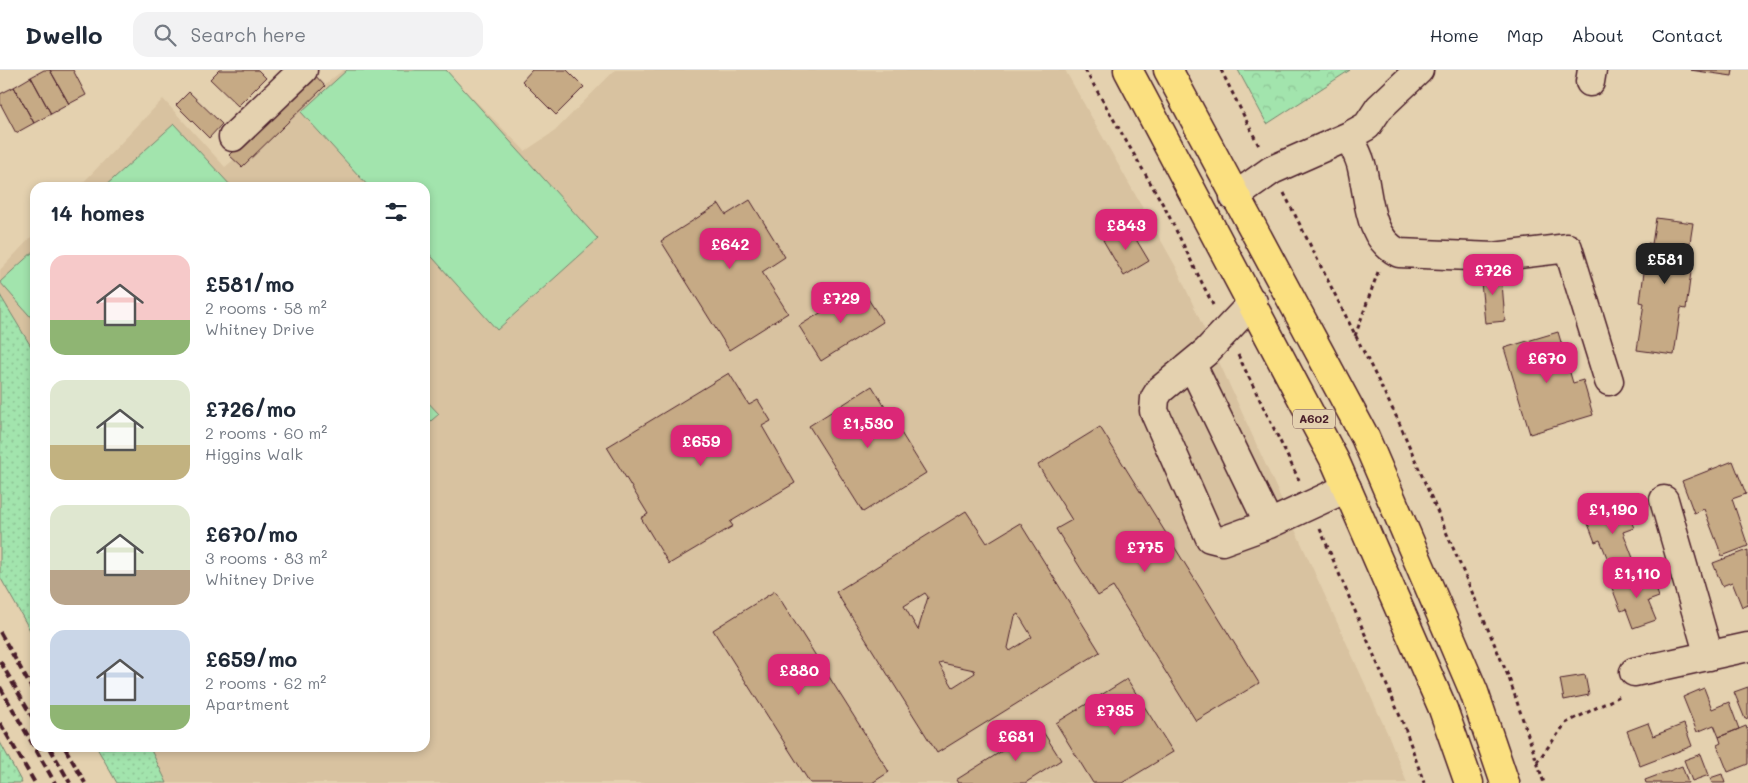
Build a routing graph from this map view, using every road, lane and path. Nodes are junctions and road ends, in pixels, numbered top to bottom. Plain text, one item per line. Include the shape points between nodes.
1 (1085, 70) edge
2 (1128, 70) edge
3 (1168, 70) edge
4 (1221, 70) edge
5 (1419, 70) edge
6 (293, 74) edge
7 (1349, 136) junction
8 (234, 137) dead end
9 (1272, 170) junction
10 (1234, 197) junction
11 (1393, 250) junction
12 (1253, 302) junction
13 (1225, 330) junction
14 (1356, 336) junction
15 (1192, 365) junction
16 (1609, 381) dead end
17 (1347, 488) junction
18 (1664, 500) dead end
19 (1310, 506) junction
20 (1269, 524) junction
21 (1748, 647) edge
22 (1709, 656) junction
23 (1653, 675) joint
24 (1537, 763) junction
25 (1424, 783) edge
26 (1469, 783) edge
27 (1505, 783) edge
28 (1544, 783) edge

1 - 13 path via 1166,208
2 - 12 main road, A602
3 - 10 main road, A602
4 - 9 path
5 - 7 street via 1379,108 1368,126
6 - 8 street
7 - 9 street
7 - 11 street via 1362,167 1370,214
9 - 10 street
9 - 14 path
10 - 27 main road, A602 via 1365,437 1474,692
11 - 14 path
11 - 16 street via 1494,257 1568,248
12 - 13 street
12 - 17 main road, A602
13 - 15 street
13 - 19 path
14 - 24 path via 1398,420 1509,678
15 - 20 street
15 - 20 street via 1160,390 1155,398 1154,411 1210,538 1222,541
17 - 19 street
17 - 26 main road, A602 via 1443,709
18 - 22 street
19 - 20 street
19 - 25 path via 1405,728
21 - 22 street
22 - 23 street
23 - 24 path via 1566,724
24 - 28 path

